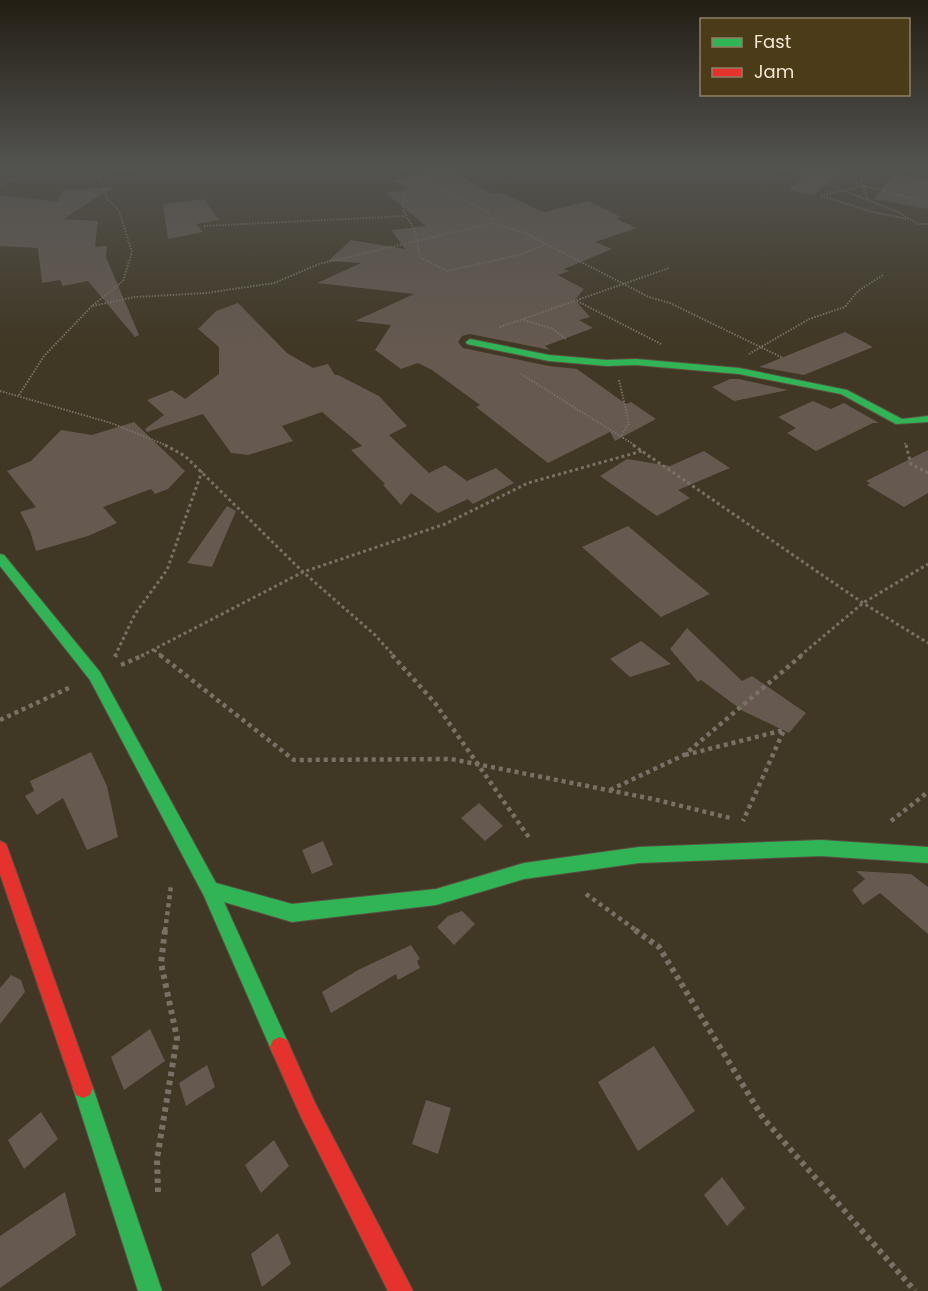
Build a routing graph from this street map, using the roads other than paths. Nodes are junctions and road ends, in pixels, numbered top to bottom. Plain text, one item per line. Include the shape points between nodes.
1 (470, 342) dead end
2 (928, 419) edge
3 (0, 558) edge
4 (0, 849) edge
5 (928, 855) edge
6 (210, 890) junction
7 (150, 1291) edge
8 (400, 1291) edge

1 - 2 street via 549,358 733,370 844,393 900,422
3 - 6 street via 95,676
4 - 7 street
5 - 6 street via 821,848 639,855 524,871 436,897 292,913
6 - 8 street via 308,1110

